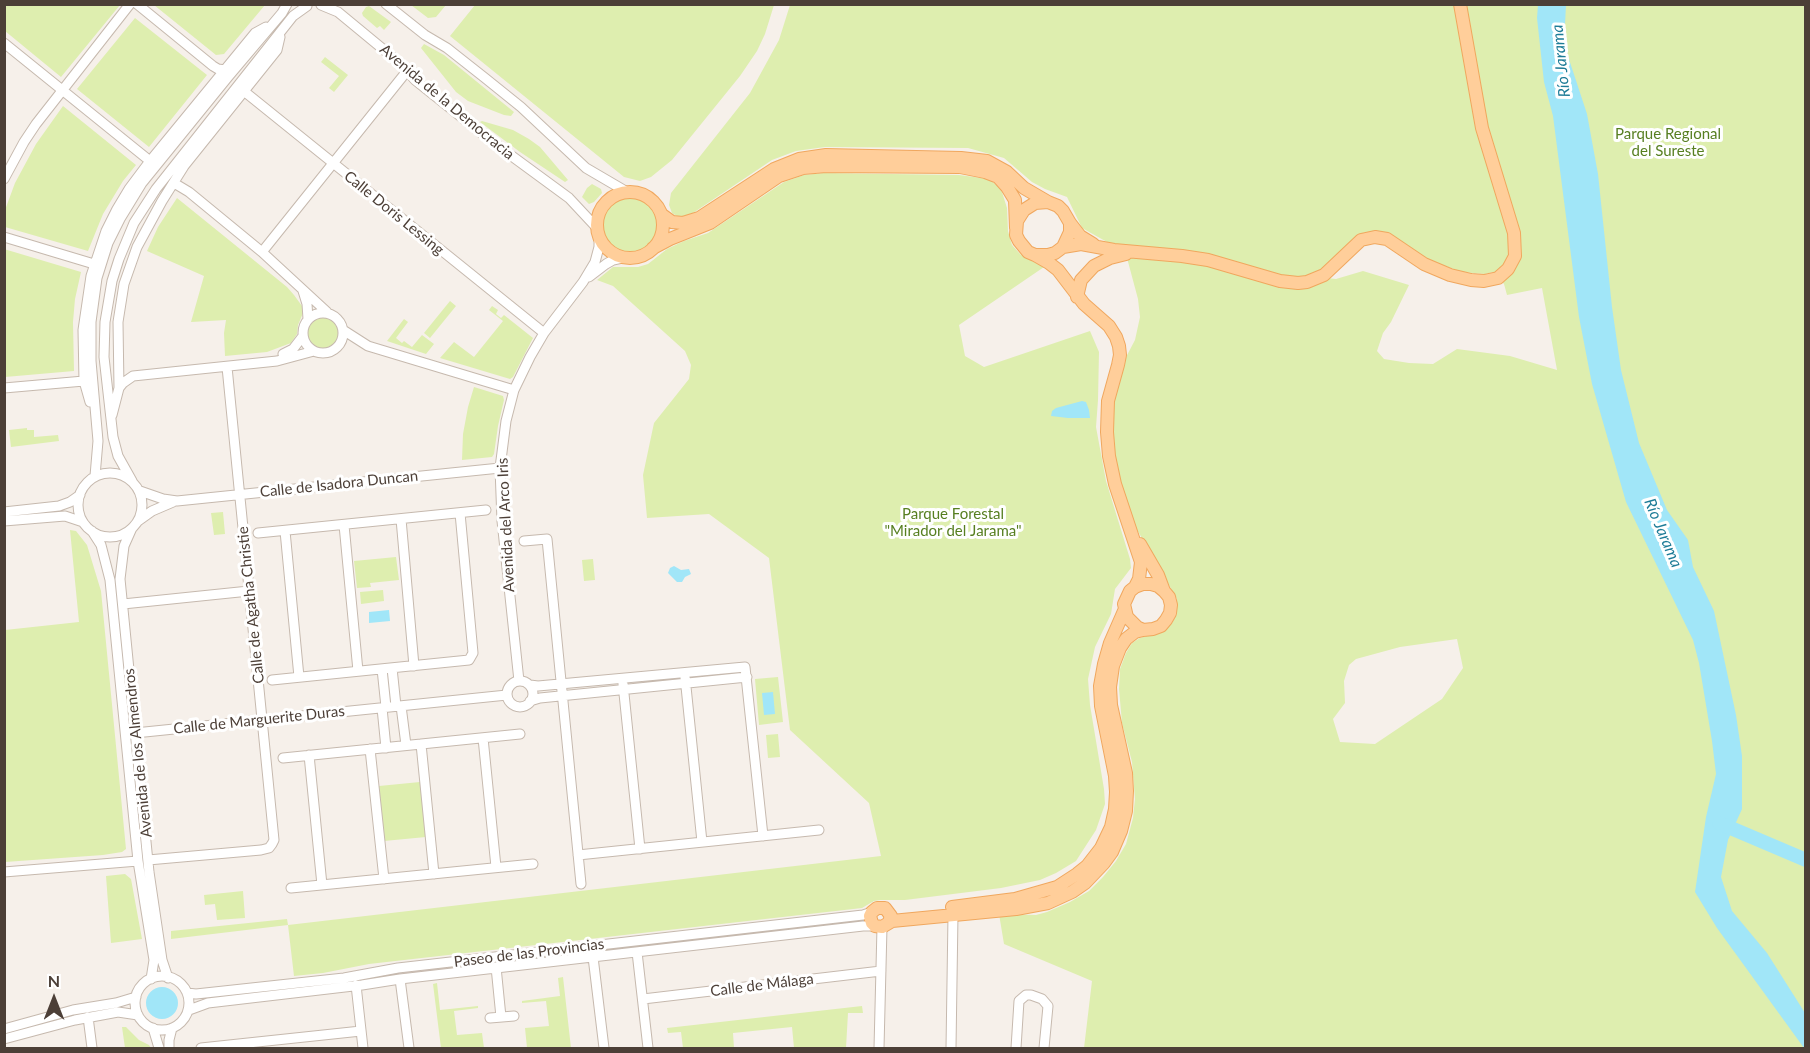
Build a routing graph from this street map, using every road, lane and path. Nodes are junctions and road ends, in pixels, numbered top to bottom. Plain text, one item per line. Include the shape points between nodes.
1 (130, 4) edge
2 (137, 4) edge
3 (287, 4) edge
4 (386, 4) edge
5 (1460, 4) edge
6 (305, 5) edge
7 (321, 5) edge
8 (272, 24) junction
9 (281, 32) junction
10 (4, 44) edge
11 (225, 70) junction
12 (407, 71) junction
13 (61, 90) junction
14 (245, 92) junction
15 (189, 124) junction
16 (176, 129) junction
17 (198, 138) junction
18 (196, 151) junction
19 (150, 161) junction
20 (333, 163) junction
21 (4, 179) edge
22 (174, 183) junction
23 (1013, 185) junction
24 (129, 189) junction
25 (627, 192) junction
26 (131, 201) junction
27 (1048, 202) junction
28 (661, 214) junction
29 (1070, 223) junction
30 (1016, 228) junction
31 (114, 230) junction
32 (598, 232) junction
33 (104, 236) junction
34 (4, 237) edge
35 (653, 248) junction
36 (1062, 248) junction
37 (1103, 248) junction
38 (262, 252) junction
39 (1142, 252) junction
40 (1035, 255) junction
41 (627, 257) junction
42 (94, 264) junction
43 (1067, 281) junction
44 (583, 282) junction
45 (303, 289) junction
46 (1077, 297) junction
47 (327, 312) junction
48 (308, 319) junction
49 (344, 330) junction
50 (544, 333) junction
51 (303, 336) junction
52 (338, 346) junction
53 (368, 346) junction
54 (314, 351) junction
55 (270, 362) junction
56 (119, 367) junction
57 (227, 367) junction
58 (133, 376) junction
59 (84, 381) junction
60 (4, 388) edge
61 (119, 388) junction
62 (514, 390) junction
63 (95, 415) junction
64 (111, 423) junction
65 (500, 468) junction
66 (95, 476) junction
67 (132, 481) junction
68 (140, 491) junction
69 (240, 494) junction
70 (80, 495) junction
71 (177, 501) junction
72 (486, 510) dead end
73 (4, 513) edge
74 (460, 513) junction
75 (401, 519) junction
76 (4, 521) edge
77 (83, 522) junction
78 (135, 525) junction
79 (344, 525) junction
80 (1129, 526) junction
81 (92, 531) junction
82 (285, 531) junction
83 (258, 533) dead end
84 (524, 541) dead end
85 (1135, 587) junction
86 (249, 591) junction
87 (1164, 591) junction
88 (123, 604) junction
89 (1124, 611) junction
90 (1143, 630) junction
91 (414, 666) junction
92 (387, 668) junction
93 (358, 671) junction
94 (685, 672) junction
95 (747, 676) junction
96 (299, 677) junction
97 (623, 678) junction
98 (272, 680) dead end
99 (519, 681) junction
100 (686, 683) junction
101 (561, 684) junction
102 (530, 685) junction
103 (624, 689) junction
104 (507, 695) junction
105 (563, 696) junction
106 (530, 701) junction
107 (391, 707) junction
108 (263, 720) junction
109 (135, 733) junction
110 (520, 734) dead end
111 (483, 738) junction
112 (422, 744) junction
113 (406, 745) junction
114 (386, 748) junction
115 (370, 749) junction
116 (309, 755) junction
117 (283, 758) dead end
118 (819, 831) dead end
119 (763, 836) junction
120 (702, 842) junction
121 (640, 849) junction
122 (578, 855) junction
123 (143, 861) junction
124 (533, 864) dead end
125 (496, 867) junction
126 (4, 872) edge
127 (434, 873) junction
128 (384, 879) junction
129 (581, 884) dead end
130 (322, 885) junction
131 (291, 888) dead end
132 (872, 912) joint
133 (953, 915) junction
134 (884, 921) junction
135 (637, 952) junction
136 (593, 957) junction
137 (496, 968) junction
138 (881, 971) junction
139 (168, 978) junction
140 (151, 979) junction
141 (400, 979) junction
142 (356, 985) junction
143 (187, 993) junction
144 (136, 997) junction
145 (643, 999) junction
146 (189, 1010) junction
147 (138, 1015) junction
148 (514, 1016) dead end
149 (88, 1017) junction
150 (501, 1017) junction
151 (490, 1018) dead end
152 (153, 1028) junction
153 (172, 1028) junction
154 (4, 1029) edge
155 (361, 1031) junction
156 (4, 1039) edge
157 (92, 1048) edge
158 (167, 1048) edge
159 (201, 1048) edge
160 (363, 1048) edge
161 (409, 1048) edge
162 (604, 1048) edge
163 (648, 1048) edge
164 (879, 1048) edge
165 (951, 1048) edge
166 (1016, 1048) edge
167 (1044, 1048) edge

1 - 13 street
2 - 11 street via 213,66
3 - 8 street
4 - 25 street via 503,93 586,168
5 - 39 main road via 1482,128 1514,233 1515,255 1498,278 1485,281 1450,275 1375,237 1361,240 1324,275 1298,283 1208,260
6 - 7 street
6 - 9 street
7 - 12 street, Avenida de la Democracia via 338,12
8 - 11 street via 255,33
8 - 15 street
9 - 14 street via 278,50
9 - 17 street
10 - 13 street
11 - 16 street
12 - 20 street
12 - 32 street, Avenida de la Democracia via 490,140 569,198
13 - 19 street
13 - 21 street via 24,142
14 - 18 street
14 - 20 street, Calle Doris Lessing
15 - 16 street
15 - 26 street
16 - 19 street
17 - 18 street
17 - 64 street via 146,204 125,242 112,281 104,338
18 - 22 street
19 - 24 street
20 - 38 street
20 - 50 street, Calle Doris Lessing
22 - 38 street
22 - 56 street via 147,227 124,284 118,330
23 - 27 main road
23 - 28 main road via 998,166 975,159 826,155 799,159 774,169 699,218 672,222
23 - 30 main road
23 - 35 main road via 985,172 960,167 803,168 779,176 710,223
24 - 26 street
24 - 33 street
25 - 28 main road via 646,196
25 - 32 main road via 608,200 602,208
26 - 31 street
27 - 29 main road via 1064,211
27 - 30 main road via 1035,203 1024,210
28 - 35 main road via 662,232
29 - 36 main road via 1068,240
29 - 37 main road via 1080,236
30 - 40 main road via 1023,247
31 - 33 street
31 - 63 street via 97,278 91,322
32 - 41 main road via 610,251
32 - 44 street, Avenida del Arco Iris via 595,262
33 - 42 street
34 - 42 street
35 - 41 main road via 646,254
36 - 37 main road via 1081,244
36 - 40 main road via 1048,255
36 - 43 main road via 1061,262
37 - 39 main road
38 - 45 street
39 - 46 main road via 1110,258 1094,266 1081,280
40 - 43 main road via 1054,266
41 - 44 street, Avenida del Arco Iris via 606,264
42 - 59 street via 82,330
43 - 46 main road
44 - 50 street, Avenida del Arco Iris
45 - 47 street
45 - 48 street
46 - 80 main road via 1109,326 1119,346 1119,365 1108,401 1107,432 1115,484
47 - 48 street
47 - 49 street via 338,318
48 - 51 street
49 - 52 street
49 - 53 street
50 - 62 street, Avenida del Arco Iris
51 - 54 street
51 - 55 street via 293,349
52 - 53 street
52 - 54 street via 323,353
53 - 62 street
54 - 55 street
55 - 57 street
56 - 58 street
56 - 61 street
57 - 58 street
57 - 69 street, Calle de Agatha Christie
58 - 61 street
59 - 60 street
59 - 63 street
61 - 64 street
62 - 65 street, Avenida del Arco Iris
63 - 66 street
64 - 67 street via 118,456
65 - 69 street, Calle de Isadora Duncan
65 - 99 street, Avenida del Arco Iris
66 - 67 street via 114,473
66 - 70 street
67 - 68 street
68 - 71 street, Calle de Isadora Duncan
68 - 78 street via 143,504
69 - 71 street, Calle de Isadora Duncan
69 - 86 street, Calle de Agatha Christie
70 - 73 street via 59,506
70 - 77 street via 78,507
71 - 78 street, Calle de Isadora Duncan via 152,511
72 - 74 street
74 - 75 street
74 - 91 street via 473,653 469,660
75 - 79 street
75 - 91 street
76 - 77 street via 64,516
77 - 81 street
78 - 81 street via 113,537
78 - 88 street, Avenida de los Almendros via 121,560
79 - 82 street
79 - 93 street
80 - 85 main road via 1141,562
80 - 87 main road
81 - 123 street, Avenida de los Almendros via 101,545 110,580
82 - 83 street
82 - 96 street
84 - 101 street, Avenida del Arco Iris via 547,539
85 - 87 main road via 1151,584
85 - 89 main road via 1126,597
86 - 88 street
86 - 108 street, Calle de Agatha Christie
87 - 90 main road via 1169,597 1170,613 1161,626
88 - 109 street, Avenida de los Almendros
89 - 90 main road via 1131,623
89 - 134 main road, Paseo de las Provincias via 1110,643 1100,686 1115,776 1115,809 1101,848 1087,866 1057,887 1016,899 904,913
90 - 133 main road, Paseo de las Provincias via 1134,632 1120,648 1110,687 1127,791 1126,811 1112,852 1085,883 1048,903
91 - 92 street
92 - 93 street
92 - 107 street
93 - 96 street
94 - 95 street via 743,666
94 - 97 street
94 - 100 street
95 - 100 street
95 - 119 street
96 - 98 street
97 - 101 street
97 - 103 street
99 - 102 street
99 - 104 street via 511,684
100 - 103 street
100 - 120 street
101 - 102 street
101 - 105 street, Avenida del Arco Iris
102 - 106 street
103 - 105 street
103 - 121 street
104 - 106 street via 514,705 523,706
104 - 107 street, Calle de Marguerite Duras
105 - 106 street
105 - 122 street, Avenida del Arco Iris
107 - 108 street, Calle de Marguerite Duras
107 - 113 street
107 - 114 street
108 - 109 street, Calle de Marguerite Duras
108 - 123 street, Calle de Agatha Christie via 273,844 261,850
109 - 123 street, Avenida de los Almendros
110 - 111 street
111 - 112 street
111 - 125 street
112 - 113 street
112 - 127 street
113 - 114 street
114 - 115 street
115 - 116 street
115 - 128 street
116 - 117 street
116 - 130 street
118 - 119 street
119 - 120 street
120 - 121 street
121 - 122 street
122 - 129 street, Avenida del Arco Iris
123 - 126 street
123 - 139 street, Avenida de los Almendros
123 - 140 street, Avenida de los Almendros via 154,960
124 - 125 street
125 - 127 street
127 - 128 street
128 - 130 street
130 - 131 street
132 - 134 main road via 871,920
132 - 143 street, Paseo de las Provincias via 332,979
133 - 134 main road, Paseo de las Provincias
133 - 165 street
134 - 135 street, Paseo de las Provincias
134 - 138 street
135 - 136 street, Paseo de las Provincias
135 - 145 street
136 - 137 street, Paseo de las Provincias
136 - 162 street
137 - 141 street, Paseo de las Provincias
137 - 150 street, Paseo de las Provincias
138 - 145 street, Calle de Málaga
138 - 164 street
139 - 140 street
139 - 143 street via 182,984
140 - 144 street
141 - 142 street, Paseo de las Provincias
141 - 161 street
142 - 146 street, Paseo de las Provincias via 208,1003
142 - 155 street
143 - 146 street
144 - 147 street
144 - 154 street
145 - 163 street
146 - 153 street via 179,1025
147 - 149 street via 118,1012
147 - 152 street
148 - 150 street
149 - 156 street
149 - 157 street
150 - 151 street
152 - 153 street
152 - 158 street
153 - 158 street
155 - 159 street
155 - 160 street
166 - 167 street via 1019,1000 1031,995 1048,1006

